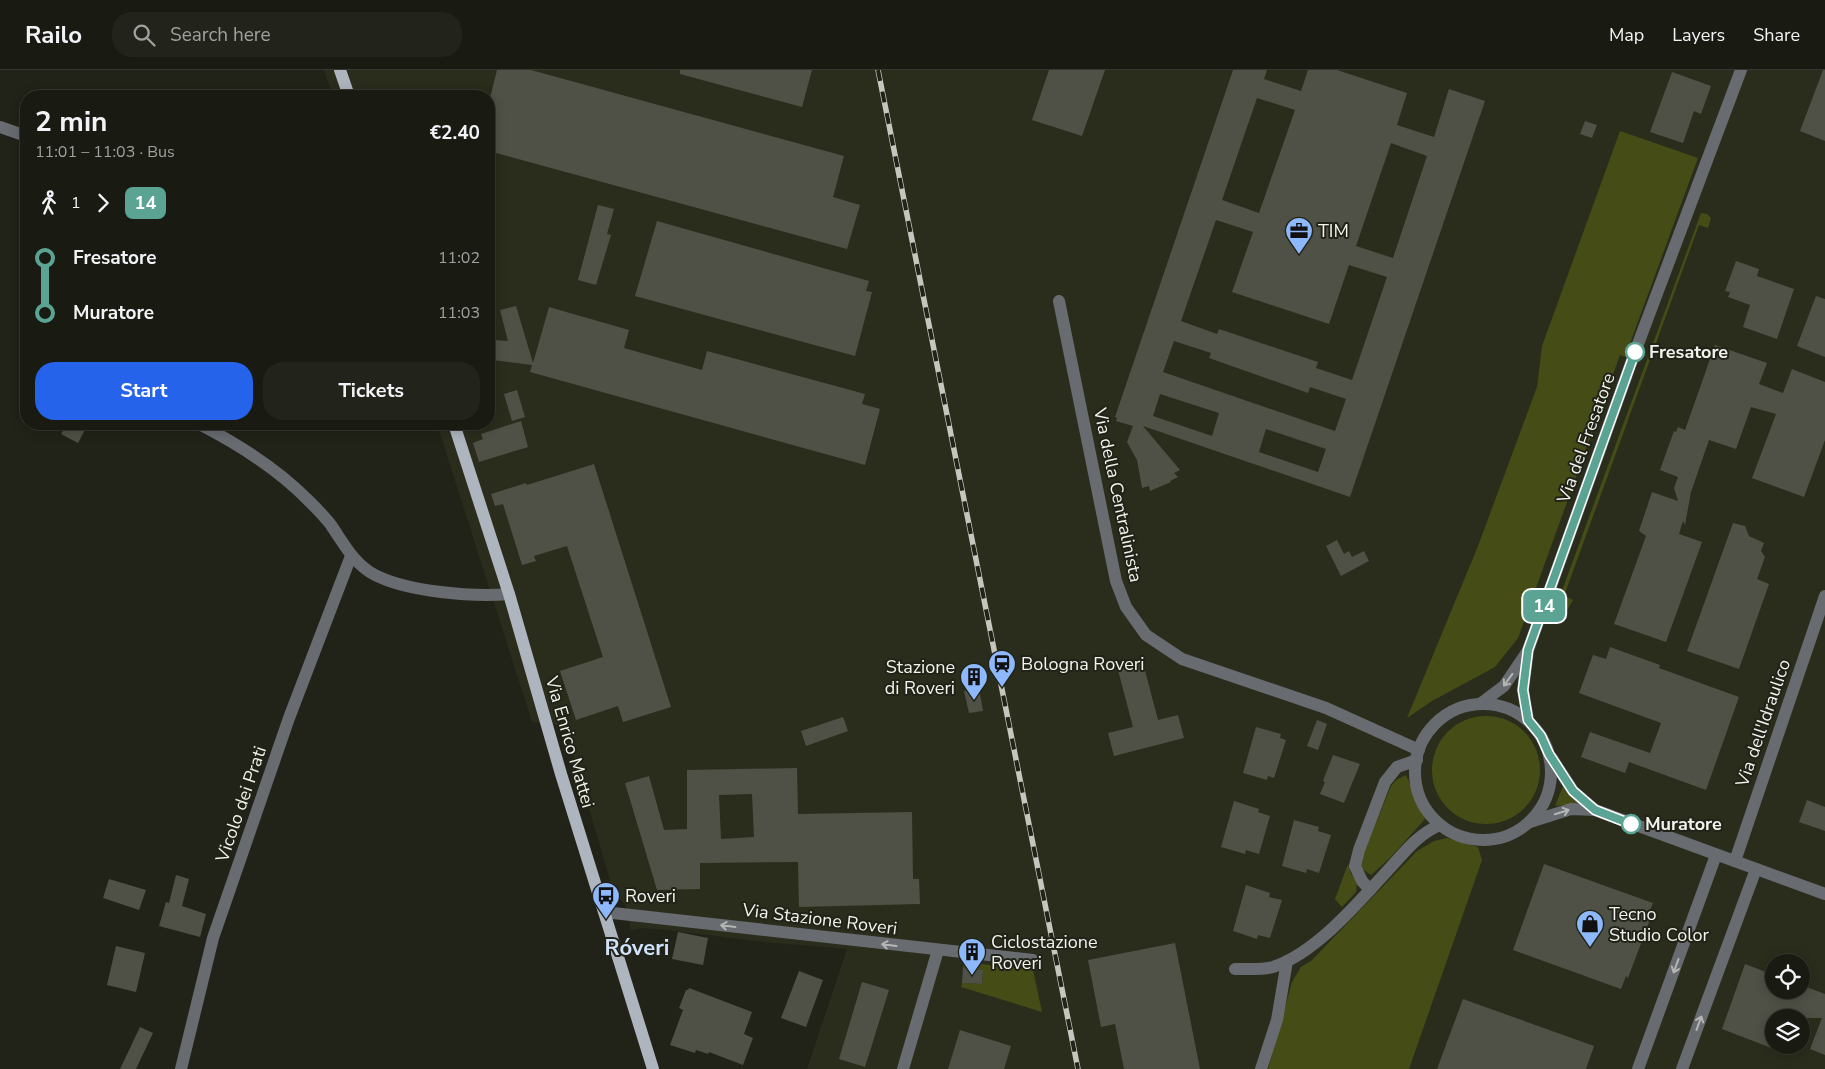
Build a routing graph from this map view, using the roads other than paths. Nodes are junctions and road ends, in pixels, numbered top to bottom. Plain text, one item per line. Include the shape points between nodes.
1 (340, 70) edge
2 (1741, 70) edge
3 (347, 90) edge
4 (0, 126) edge
5 (20, 134) edge
6 (1059, 301) dead end
7 (212, 430) edge
8 (456, 430) edge
9 (351, 556) junction
10 (509, 594) junction
11 (1825, 596) edge
12 (1528, 650) junction
13 (1480, 704) junction
14 (1528, 720) junction
15 (1549, 754) junction
16 (1418, 755) junction
17 (1595, 810) junction
18 (1530, 822) junction
19 (1440, 825) junction
20 (1716, 855) junction
21 (1735, 861) junction
22 (1756, 869) junction
23 (1370, 890) junction
24 (1825, 894) edge
25 (604, 912) junction
26 (938, 950) junction
27 (1033, 960) dead end
28 (1287, 961) junction
29 (1235, 969) dead end
30 (181, 1069) edge
31 (653, 1069) edge
32 (903, 1069) edge
33 (1261, 1069) edge
34 (1638, 1069) edge
35 (1682, 1069) edge

1 - 3 main road
2 - 12 street, Via del Fresatore
4 - 5 street
6 - 16 street, Via della Centralinista via 1116,581 1126,607 1146,635 1182,659 1326,708
7 - 9 street via 259,458 309,501 330,523
8 - 10 main road, Via Enrico Mattei
9 - 10 street via 375,575 404,585 438,591
9 - 30 street, Vicolo dei Prati via 289,718 213,938
10 - 25 main road, Via Enrico Mattei
11 - 21 street, Via dell'Idraulico
12 -> 13 street, Via del Fresatore via 1504,686
12 - 14 street, Via del Fresatore via 1523,690
13 - 14 street via 1497,705
13 - 16 street via 1464,706 1436,723
14 - 15 street via 1541,736
15 - 17 street via 1573,791
15 - 18 street via 1549,790 1542,807
16 - 19 street via 1416,783 1420,799
16 - 23 street via 1397,767 1385,782 1359,850 1355,866
18 -> 17 street via 1571,809
17 - 20 street
18 - 19 street via 1517,832 1486,840 1469,839
19 - 23 street via 1417,838
20 - 21 street
20 -> 34 street
21 - 22 street
22 - 24 street
35 -> 22 street
23 - 28 street via 1308,950
26 -> 25 street, Via Stazione Roveri
25 - 31 main road, Via Enrico Mattei
26 - 27 street, Via Stazione Roveri
26 - 32 street
28 - 29 street via 1272,967
28 - 33 street via 1277,1020

